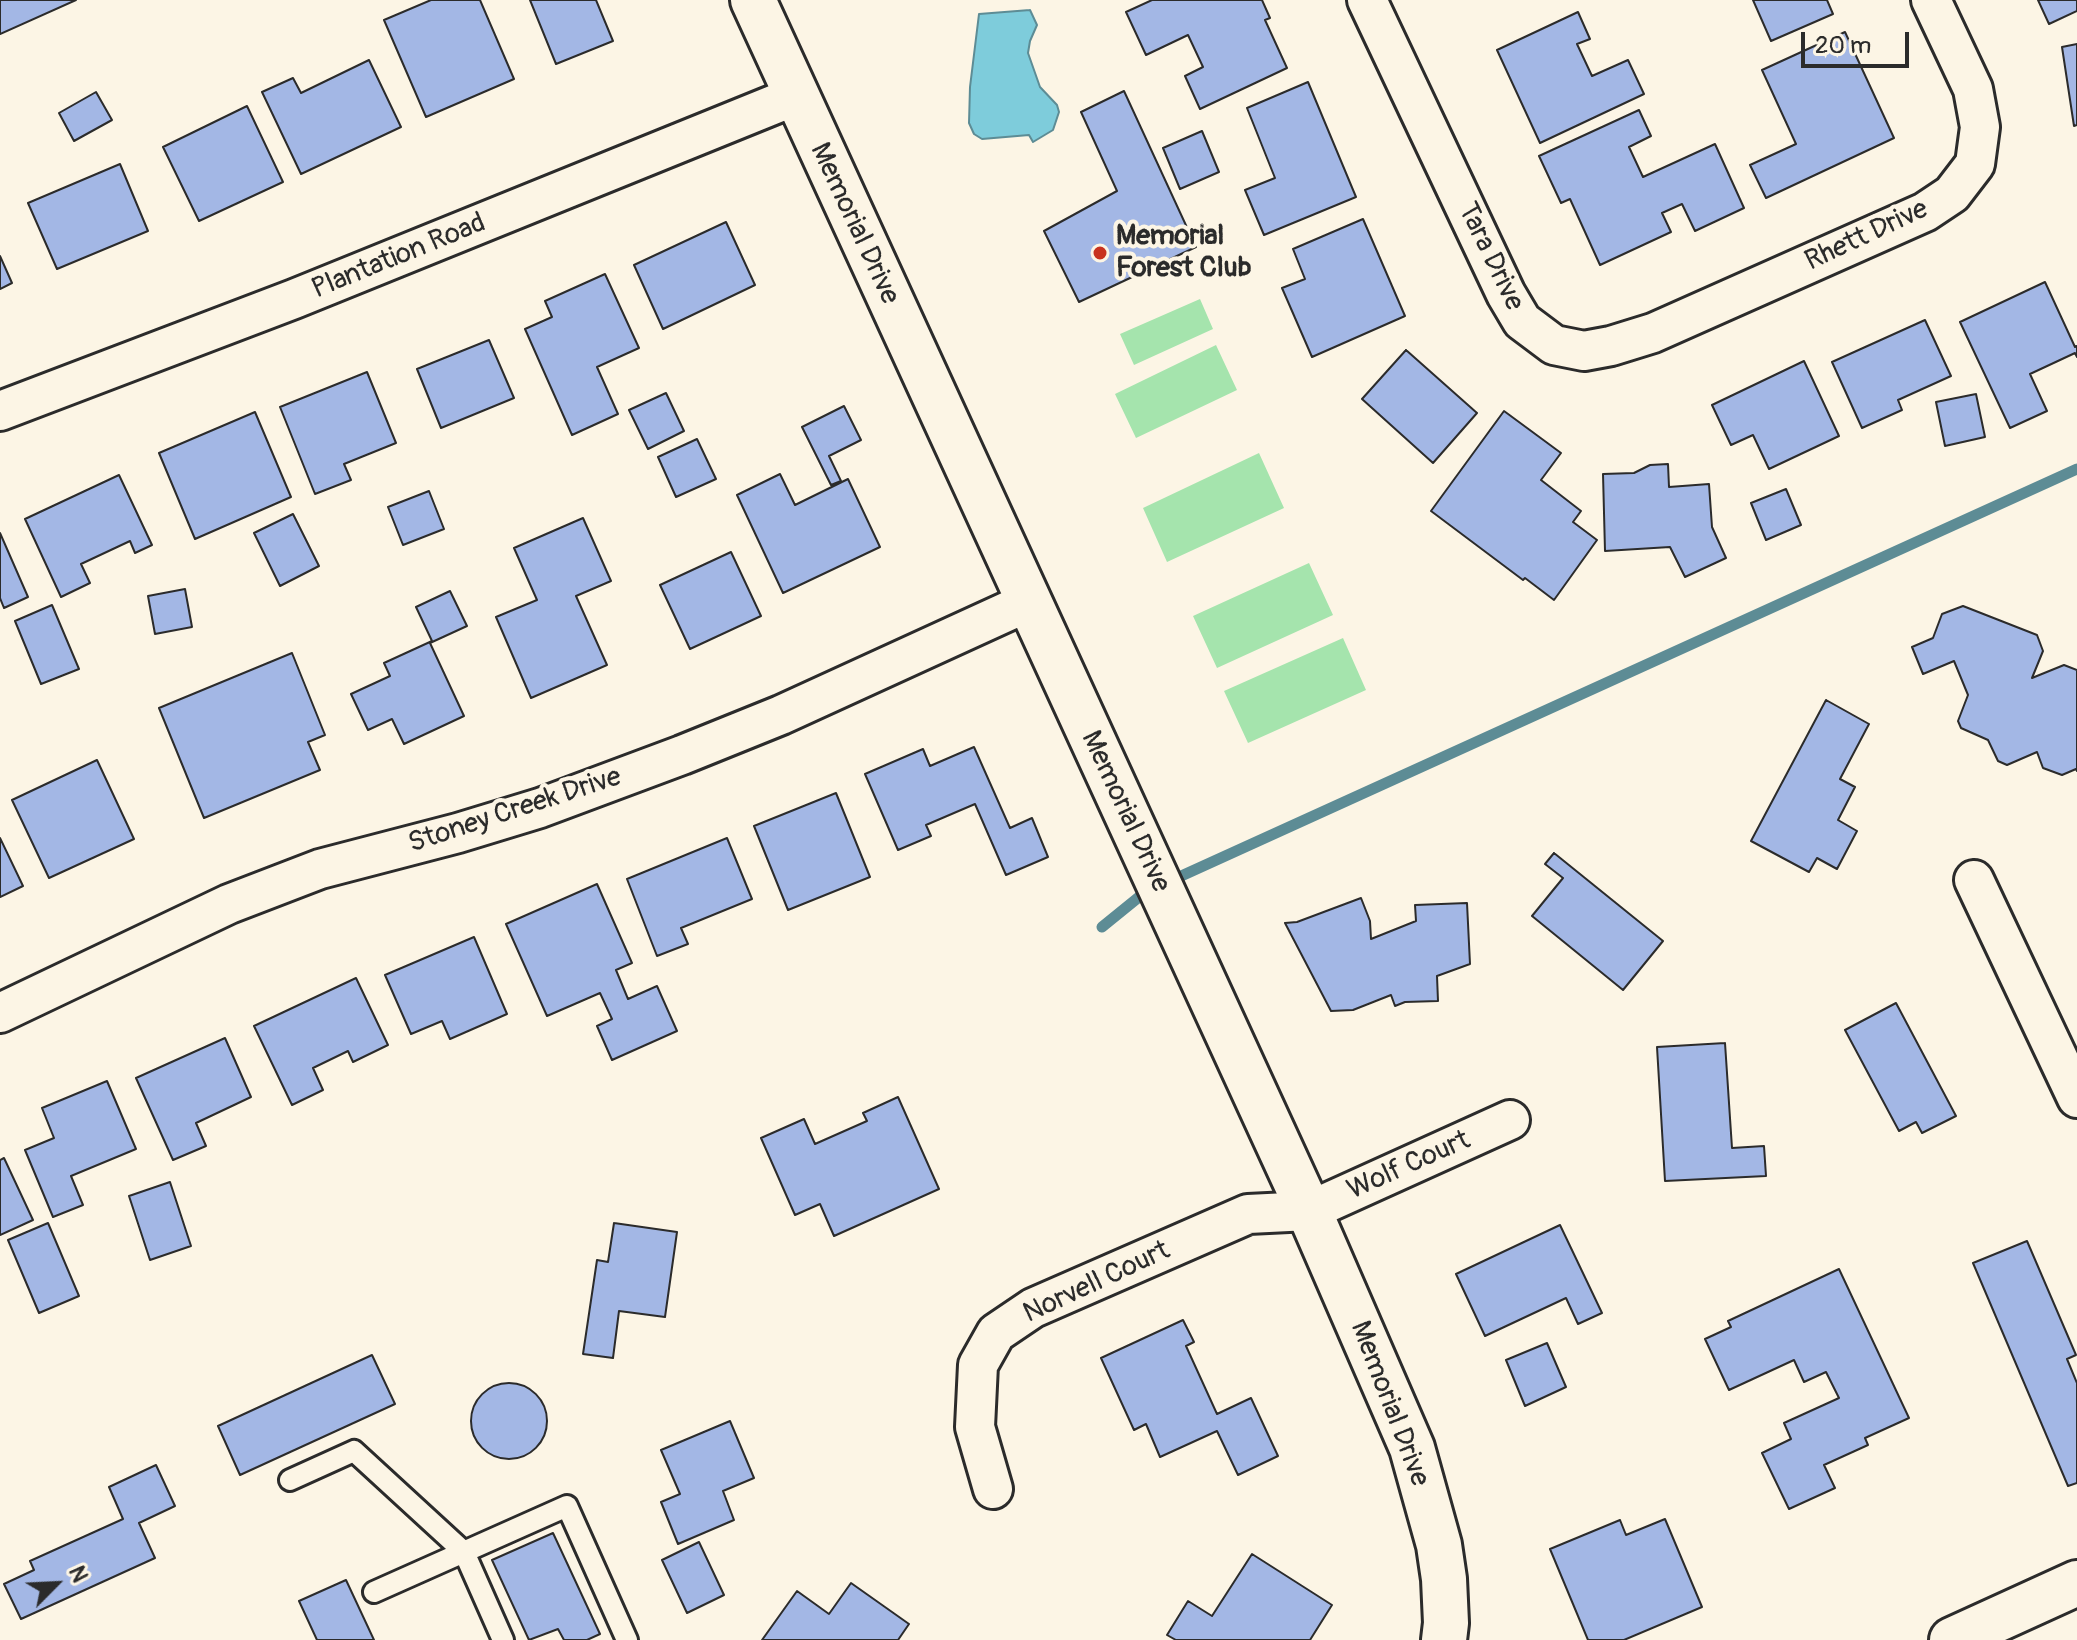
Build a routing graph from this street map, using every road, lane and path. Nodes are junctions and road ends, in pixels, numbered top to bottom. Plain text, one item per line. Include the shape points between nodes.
1 (753, 0) edge
2 (1367, 0) edge
3 (1931, 0) edge
4 (795, 96) junction
5 (1761, 284) joint
6 (0, 411) edge
7 (1028, 602) junction
8 (1974, 880) dead end
9 (0, 1013) edge
10 (2077, 1098) edge
11 (1510, 1120) dead end
12 (1309, 1211) junction
13 (290, 1480) dead end
14 (993, 1489) dead end
15 (464, 1552) junction
16 (2077, 1583) edge
17 (374, 1592) dead end
18 (1447, 1634) edge
19 (503, 1640) edge
20 (627, 1640) edge
21 (1952, 1640) edge

1 - 4 street, Memorial Drive
2 - 5 street, Tara Drive via 1506,294 1522,321 1554,345 1584,351 1611,346 1653,333
3 - 5 street, Rhett Drive via 1973,89 1980,127 1975,164 1952,194 1925,212
4 - 6 street, Plantation Road via 294,299
4 - 7 street, Memorial Drive
7 - 9 street, Stoney Creek Drive via 682,755 540,808 320,869 229,904
7 - 12 street, Memorial Drive
8 - 10 street
11 - 12 street, Wolf Court
12 - 14 street, Norvell Court via 1248,1214 1033,1308 996,1333 978,1365 975,1427
12 - 18 street, Memorial Drive via 1412,1448 1439,1545
13 - 15 lane via 354,1451
15 - 17 lane
15 - 19 lane
15 - 20 lane via 567,1506
16 - 21 street

